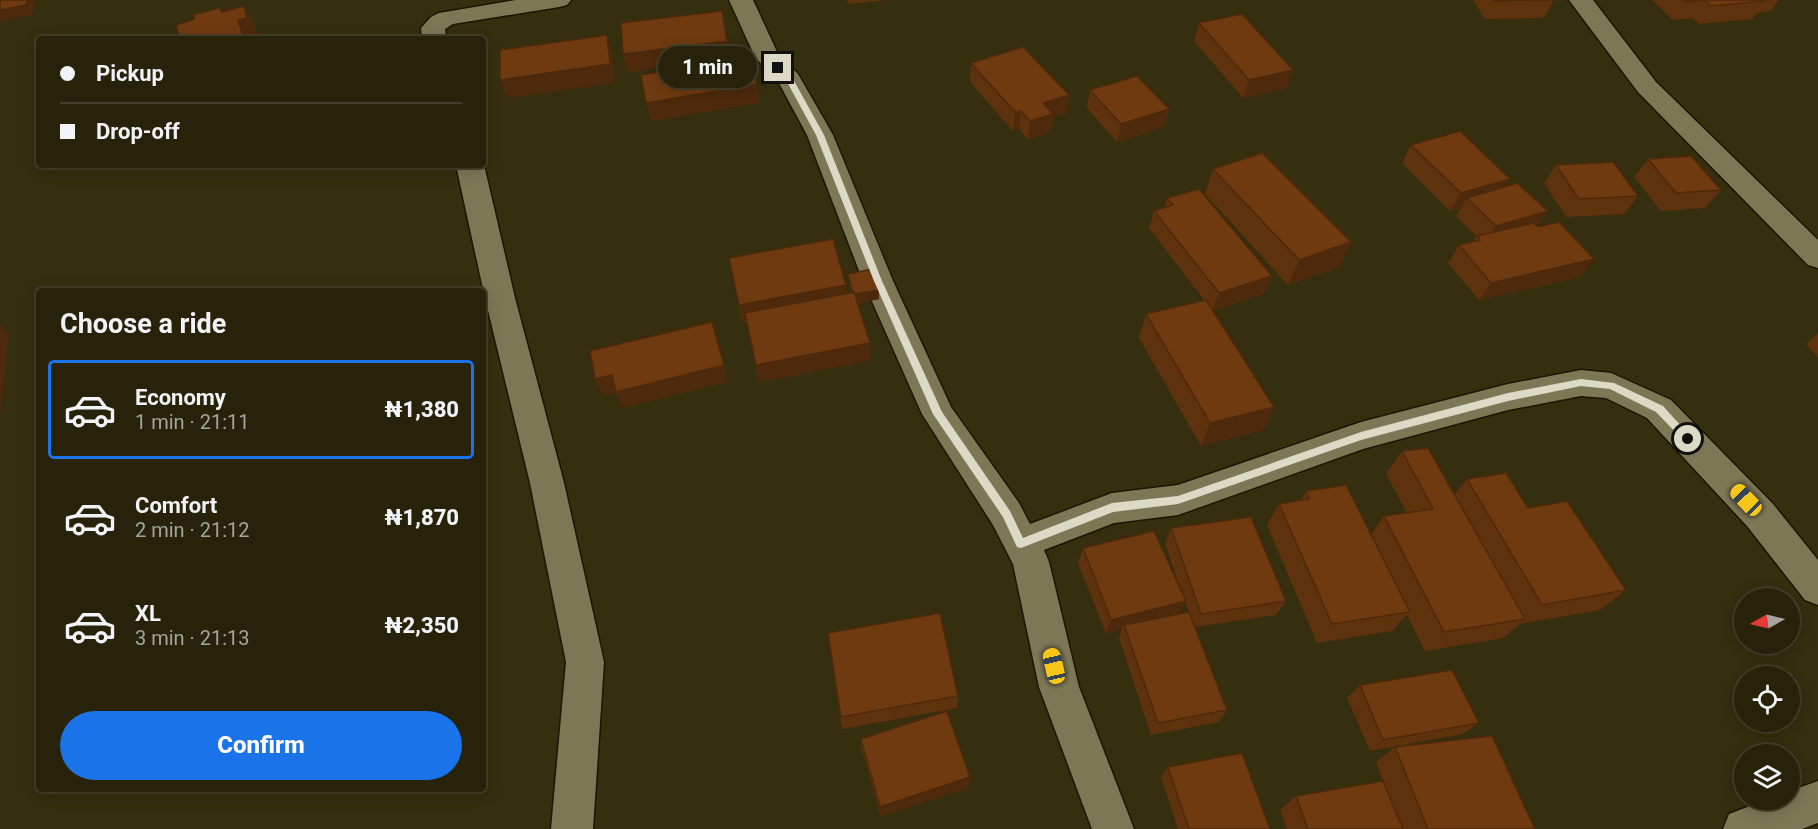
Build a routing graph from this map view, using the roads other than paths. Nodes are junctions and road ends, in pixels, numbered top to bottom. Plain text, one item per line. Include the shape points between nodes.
1 (559, 0) edge
2 (741, 0) edge
3 (1581, 0) edge
4 (434, 36) edge
5 (471, 168) edge
6 (1818, 258) edge
7 (1021, 543) junction
8 (1818, 588) edge
9 (1818, 802) edge
10 (572, 829) edge
11 (1113, 829) edge
12 (1744, 829) edge

1 - 4 street via 447,18 433,28
2 - 7 street via 768,57 789,79 820,135 878,281 938,414 1006,514
3 - 6 street via 1647,87
5 - 10 street via 547,483 585,662
7 - 8 street via 1112,508 1178,500 1361,436 1581,382 1611,386 1659,409 1760,515
7 - 11 street via 1030,562 1059,687
9 - 12 street

